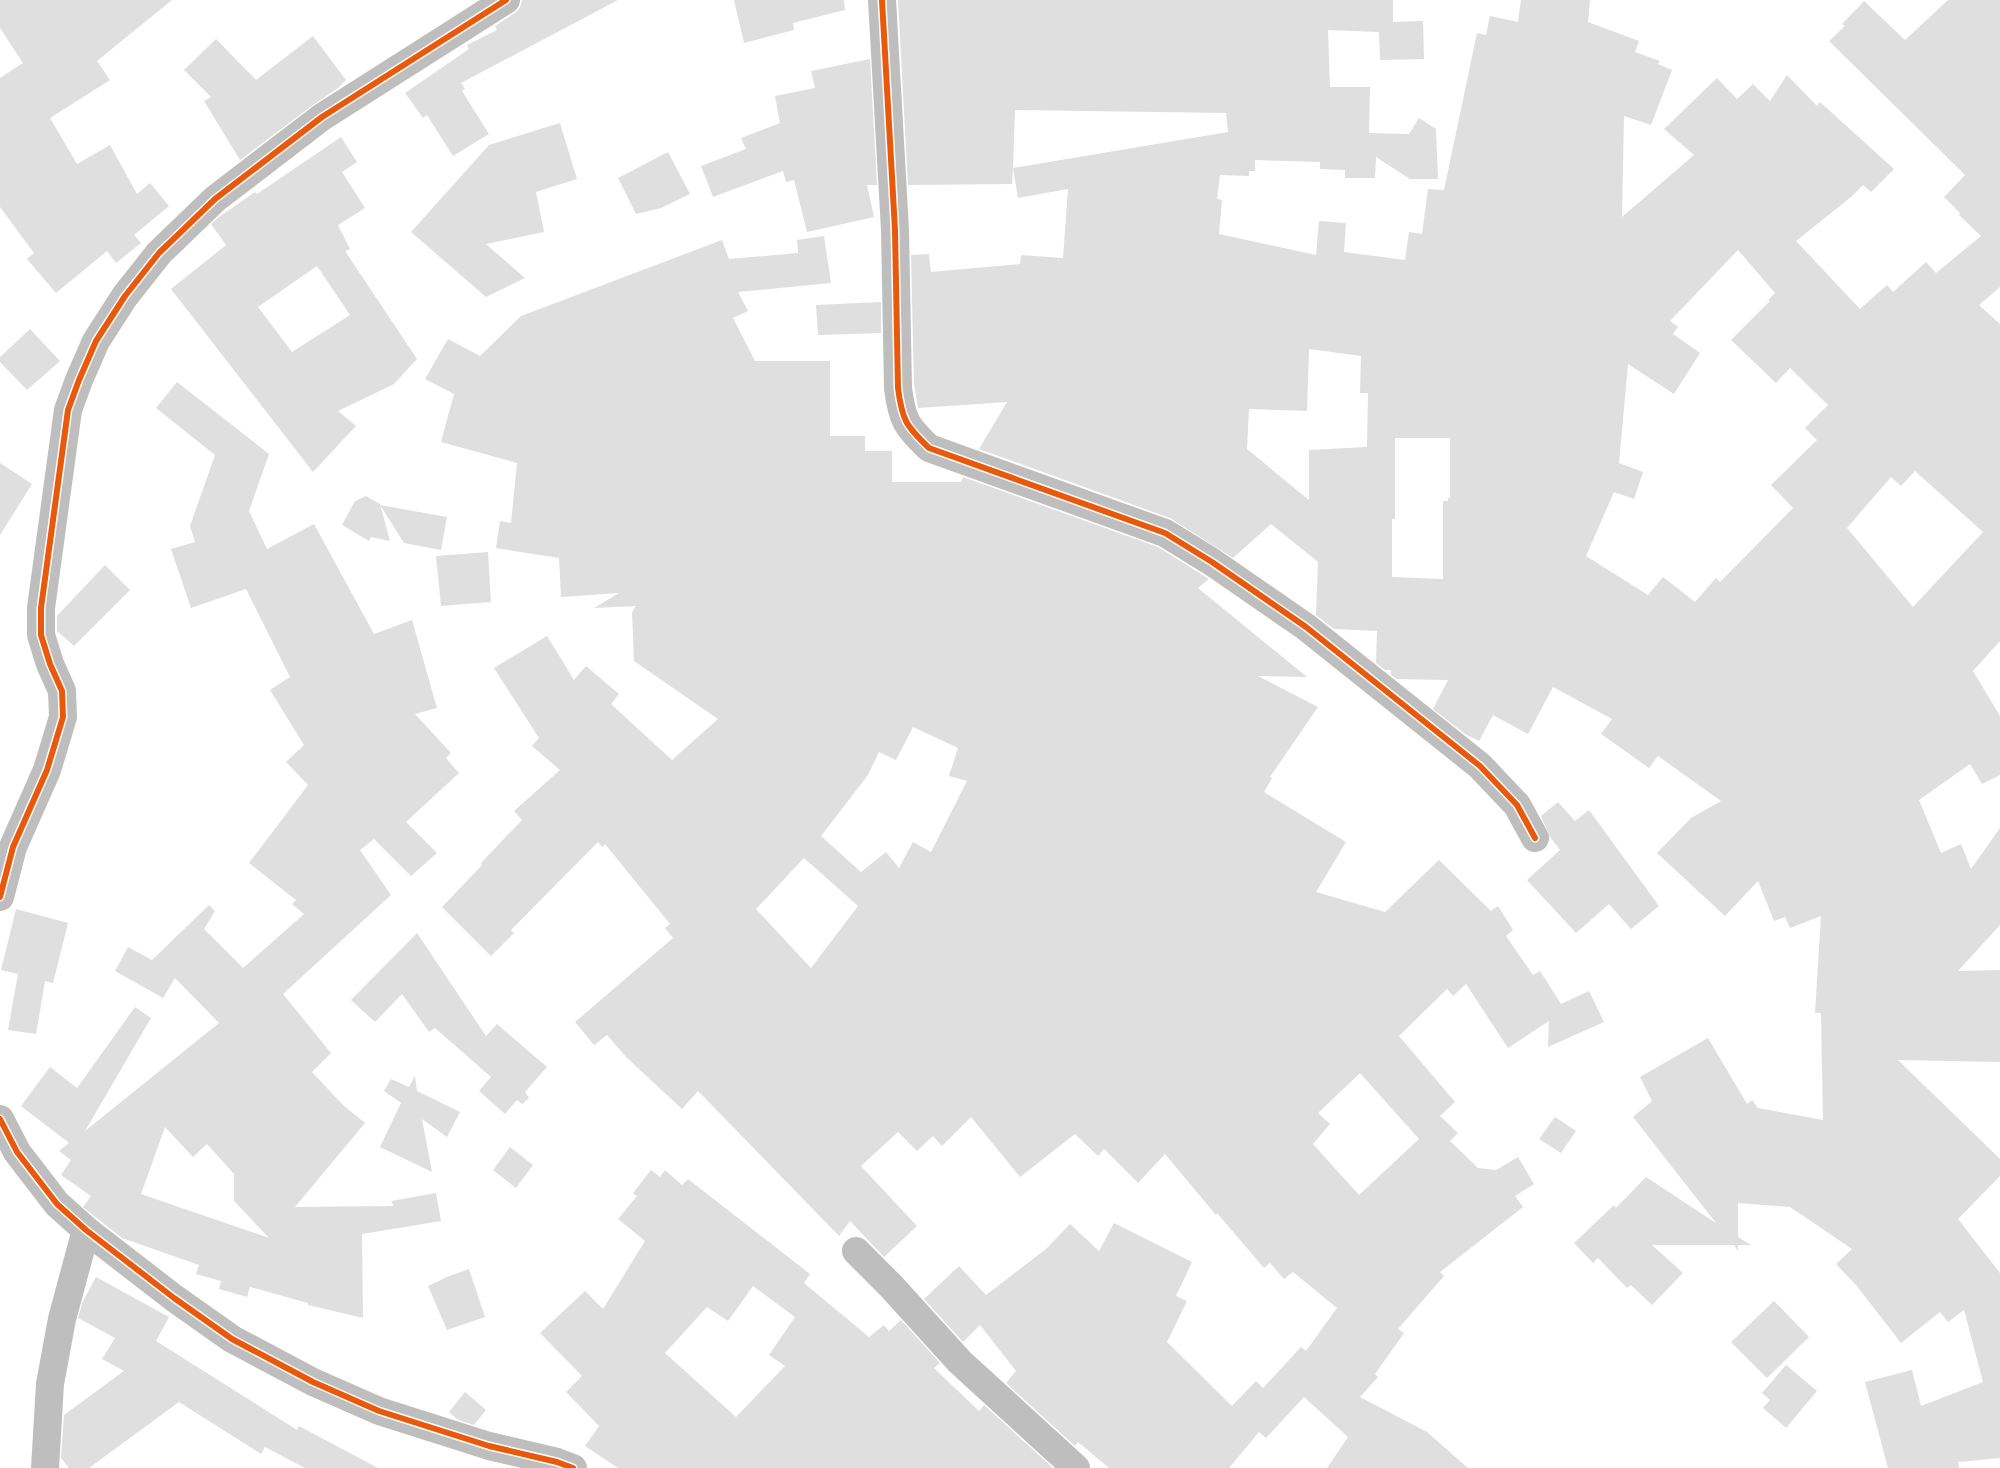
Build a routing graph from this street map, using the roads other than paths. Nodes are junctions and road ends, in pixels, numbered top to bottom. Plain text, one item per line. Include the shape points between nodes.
1 (506, 0) edge
2 (882, 0) edge
3 (1535, 838) dead end
4 (0, 896) edge
5 (0, 1119) edge
6 (86, 1230) junction
7 (856, 1251) dead end
8 (45, 1468) edge
9 (573, 1468) edge
10 (1076, 1468) edge

1 - 4 street via 322,117 216,199 159,253 125,296 96,341 68,410 41,608 42,635 62,691 63,717 47,770 13,847
2 - 3 street via 895,230 898,388 901,409 910,431 930,448 1165,533 1212,562 1306,627 1480,766 1517,805
5 - 6 street via 17,1152 57,1204
6 - 8 street via 62,1319 50,1384
6 - 9 street via 232,1339 314,1382 379,1411 489,1446
7 - 10 street via 960,1362

